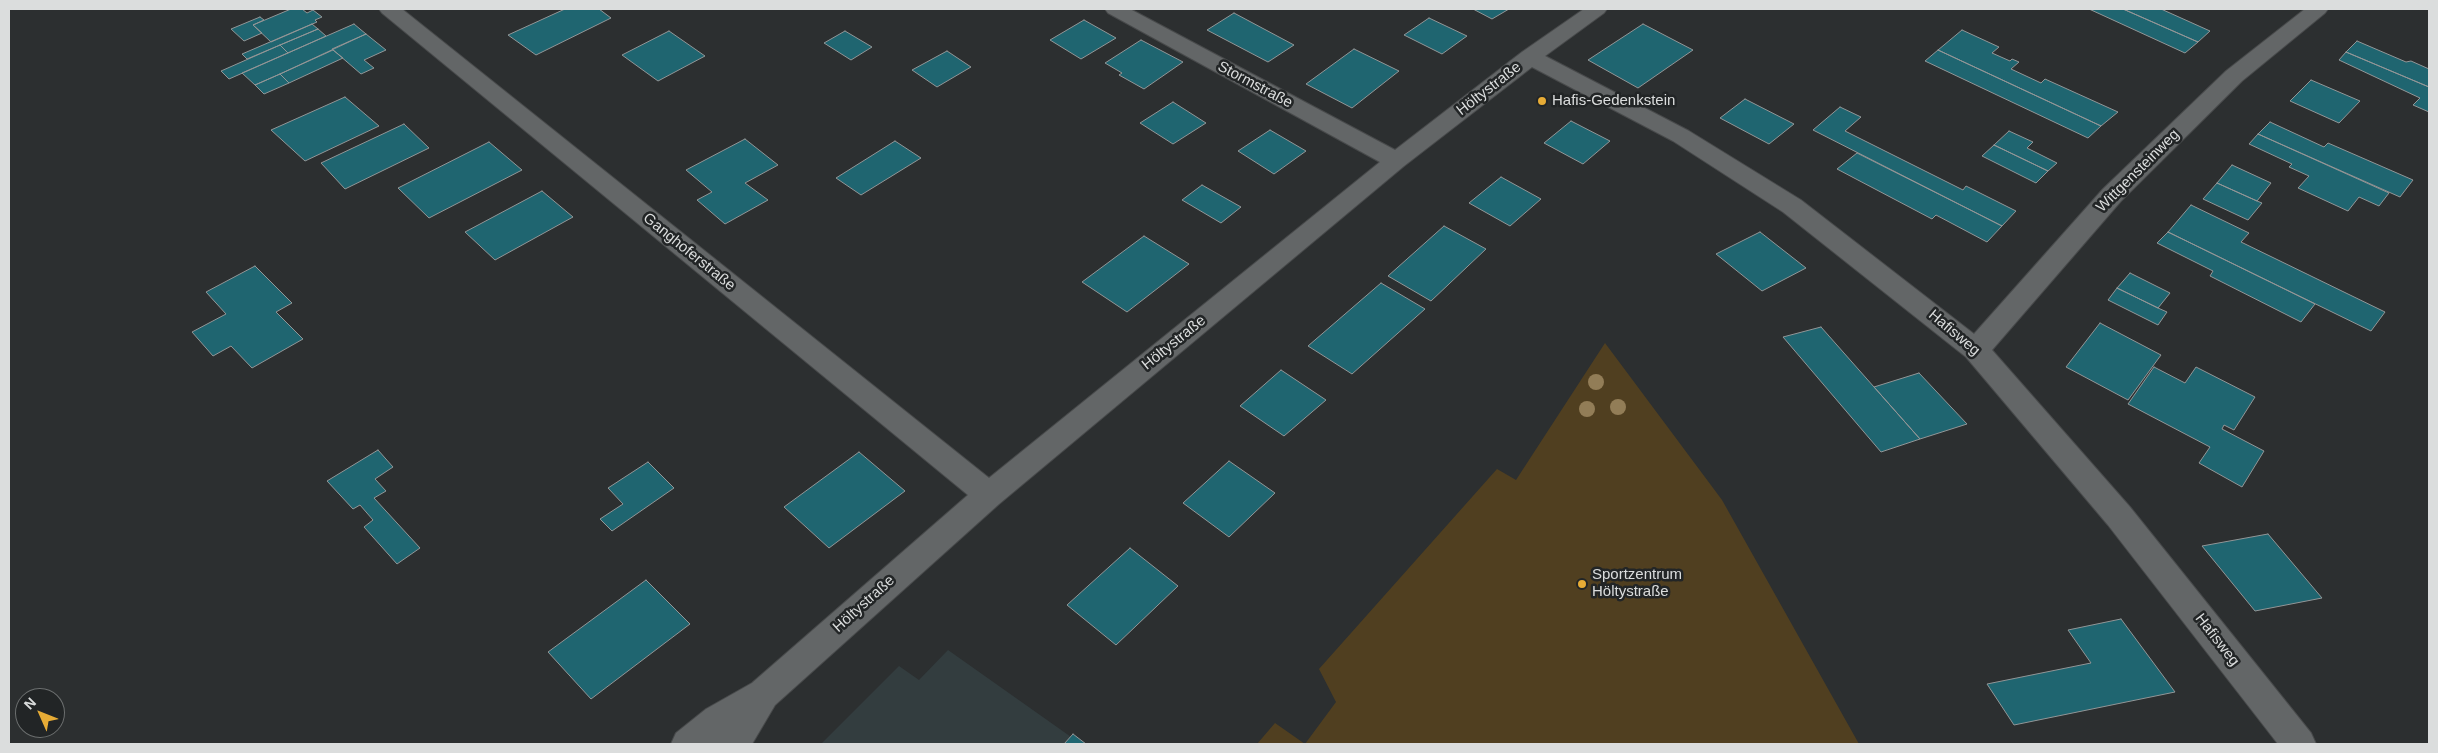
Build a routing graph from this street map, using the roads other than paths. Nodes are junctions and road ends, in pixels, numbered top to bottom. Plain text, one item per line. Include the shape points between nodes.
1 (388, 9) edge
2 (1115, 9) edge
3 (1597, 9) edge
4 (2318, 9) edge
5 (1530, 57) junction
6 (1396, 161) junction
7 (1976, 350) junction
8 (989, 495) junction
9 (764, 694) junction
10 (688, 744) edge
11 (731, 744) edge
12 (2299, 744) edge

1 - 8 street, Ganghoferstraße
2 - 6 street, Stormstraße
3 - 5 street, Höltystraße
4 - 7 street, Wittgensteinweg via 2234,76 2112,195
5 - 6 street, Höltystraße
5 - 7 street, Hafisweg via 1681,136 1792,206
6 - 8 street, Höltystraße
7 - 12 street, Hafisweg via 2119,516
8 - 9 street, Höltystraße
9 - 10 street, Höltystraße via 718,720
9 - 11 street, Höltystraße

